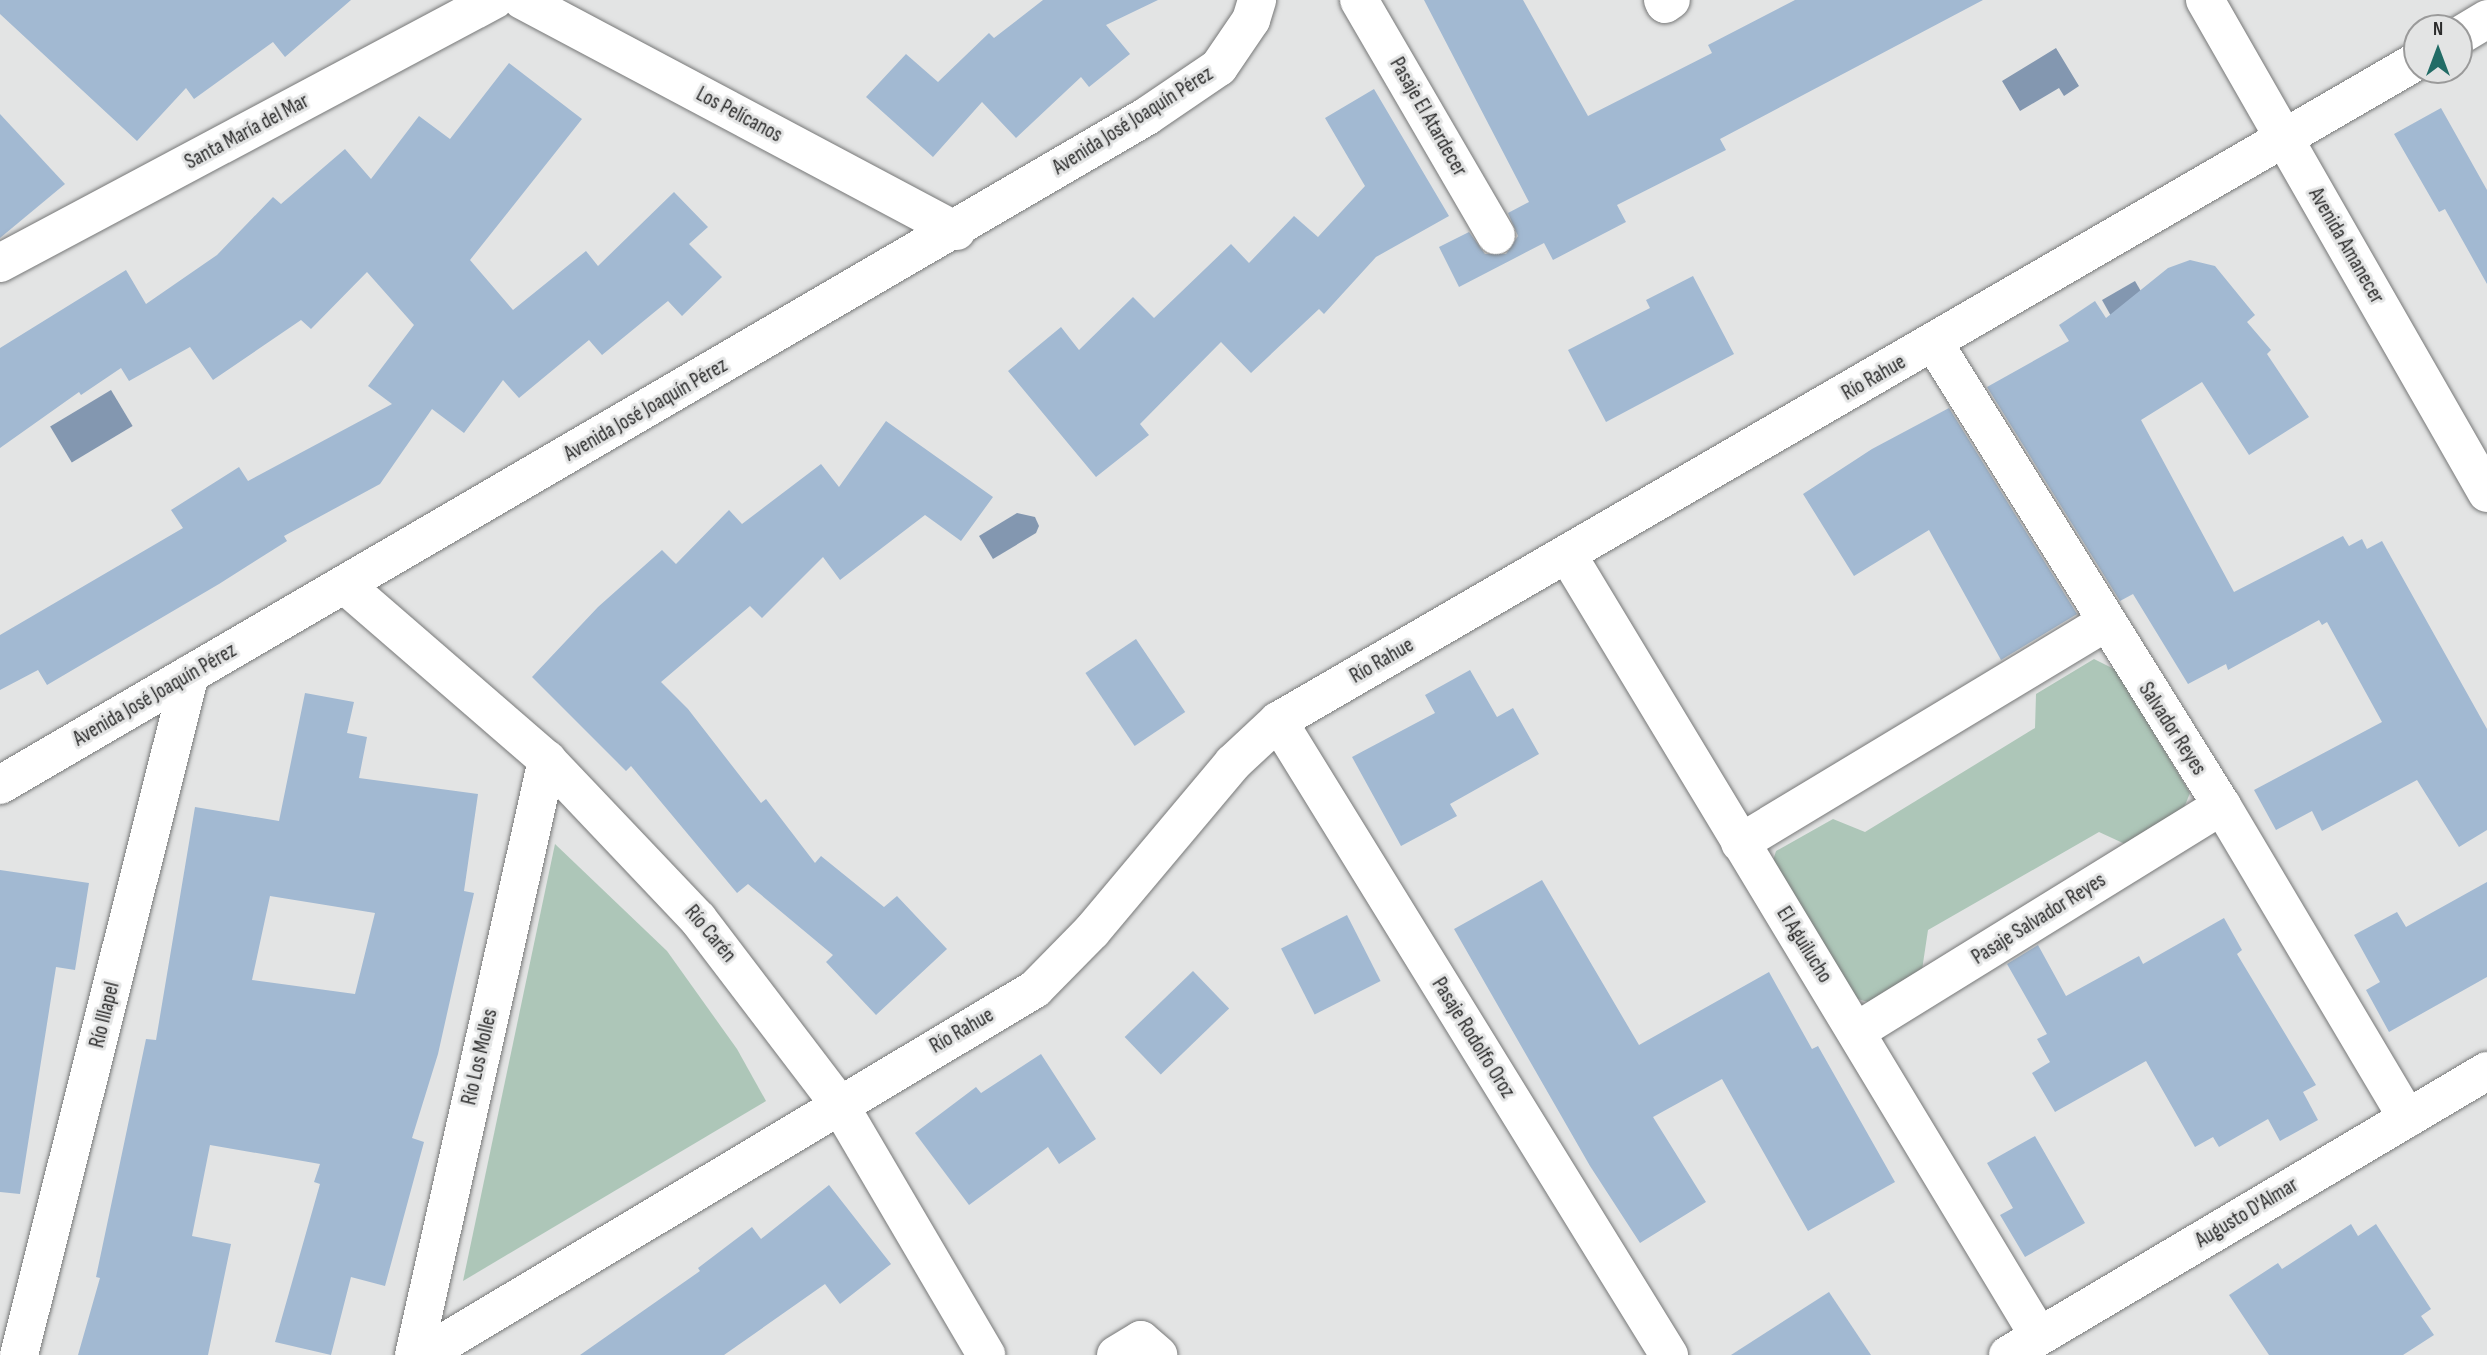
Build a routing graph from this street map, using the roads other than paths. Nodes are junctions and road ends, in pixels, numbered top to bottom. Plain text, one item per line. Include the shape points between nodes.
1 (494, 0) edge
2 (522, 0) edge
3 (1257, 0) edge
4 (1359, 0) edge
5 (1662, 0) edge
6 (1671, 0) edge
7 (2205, 0) edge
8 (2403, 70) edge
9 (2286, 141) junction
10 (956, 231) junction
11 (1496, 235) dead end
12 (0, 263) edge
13 (1934, 343) junction
14 (2487, 492) edge
15 (1567, 554) junction
16 (345, 585) junction
17 (2104, 623) junction
18 (191, 674) junction
19 (1278, 721) junction
20 (547, 760) junction
21 (0, 785) edge
22 (2222, 806) junction
23 (1740, 842) junction
24 (1857, 1031) junction
25 (2487, 1070) edge
26 (839, 1104) junction
27 (2407, 1118) junction
28 (2023, 1346) edge
29 (19, 1355) edge
30 (414, 1355) edge
31 (423, 1355) edge
32 (986, 1355) edge
33 (1668, 1355) edge

1 - 12 street, Santa María del Mar
2 - 10 street, Los Pelícanos
3 - 10 street, Avenida José Joaquín Pérez via 1251,20 1220,67
4 - 11 street, Pasaje El Atardecer
5 - 6 street via 1665,4
7 - 9 street, Avenida Amanecer
8 - 9 street, Río Rahue
9 - 13 street, Río Rahue
9 - 14 street, Avenida Amanecer
10 - 16 street, Avenida José Joaquín Pérez
13 - 15 street, Río Rahue
13 - 17 street, Salvador Reyes
15 - 19 street, Río Rahue
15 - 23 street, El Aguilucho
16 - 18 street, Avenida José Joaquín Pérez
16 - 20 street, Río Carén
17 - 22 street, Salvador Reyes
17 - 23 street
18 - 21 street, Avenida José Joaquín Pérez
18 - 29 street, Río Illapel
19 - 26 street, Río Rahue via 1233,763 1092,931 1035,989
19 - 33 street, Pasaje Rodolfo Oroz
20 - 26 street, Río Carén via 698,919
20 - 30 street, Río Los Molles
22 - 24 street, Pasaje Salvador Reyes
22 - 27 street, Salvador Reyes
23 - 24 street, El Aguilucho
24 - 28 street, El Aguilucho
25 - 27 street, Augusto D'Almar
26 - 31 street, Río Rahue
26 - 32 street, Río Carén
27 - 28 street, Augusto D'Almar

